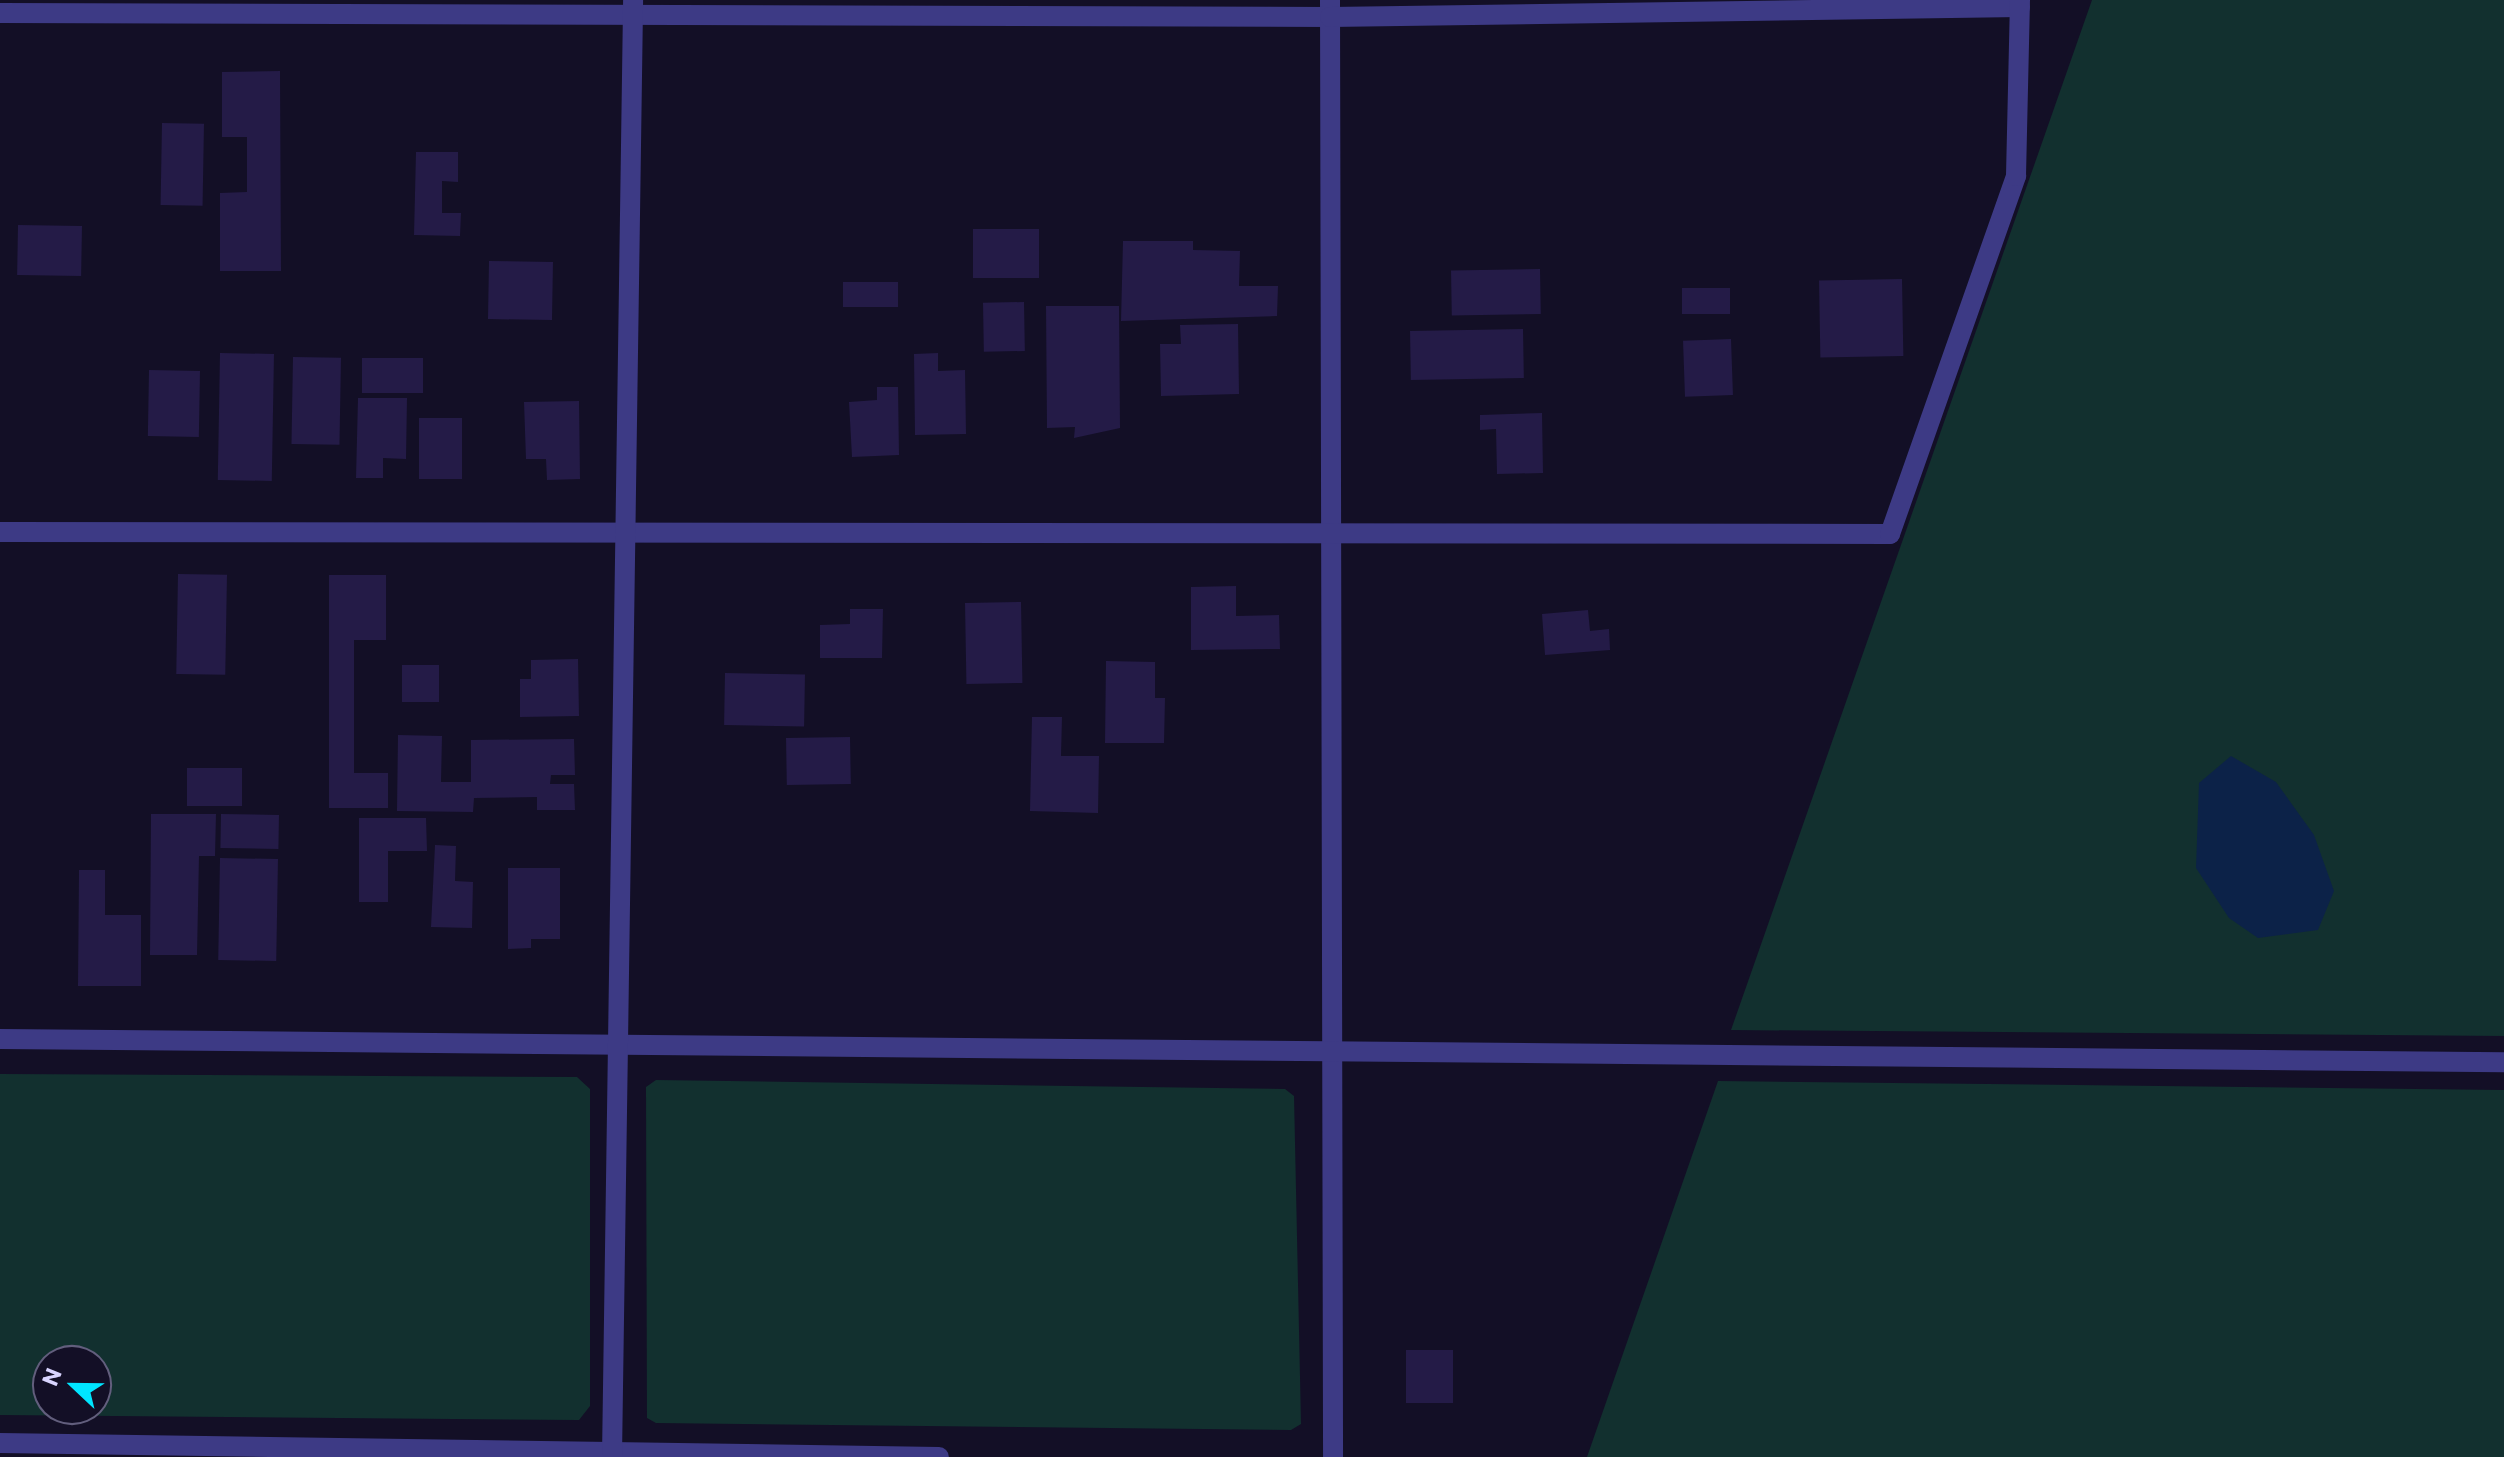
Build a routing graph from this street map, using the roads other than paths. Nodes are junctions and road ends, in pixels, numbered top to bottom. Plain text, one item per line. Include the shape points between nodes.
1 (2020, 4) edge
2 (633, 8) edge
3 (1330, 9) edge
4 (0, 13) edge
5 (0, 532) edge
6 (624, 533) junction
7 (1333, 533) junction
8 (0, 1039) edge
9 (616, 1044) junction
10 (1336, 1051) junction
11 (2504, 1062) edge
12 (0, 1443) edge
13 (612, 1454) edge
14 (939, 1457) edge
15 (1333, 1457) edge

1 - 3 street
1 - 7 street via 2016,176 1890,534
2 - 3 street
2 - 4 street
2 - 6 street
3 - 7 street
5 - 6 street
6 - 7 street
6 - 9 street
7 - 10 street
8 - 9 street
9 - 10 street
9 - 13 street
10 - 11 street
10 - 15 street
12 - 13 street
13 - 14 street

